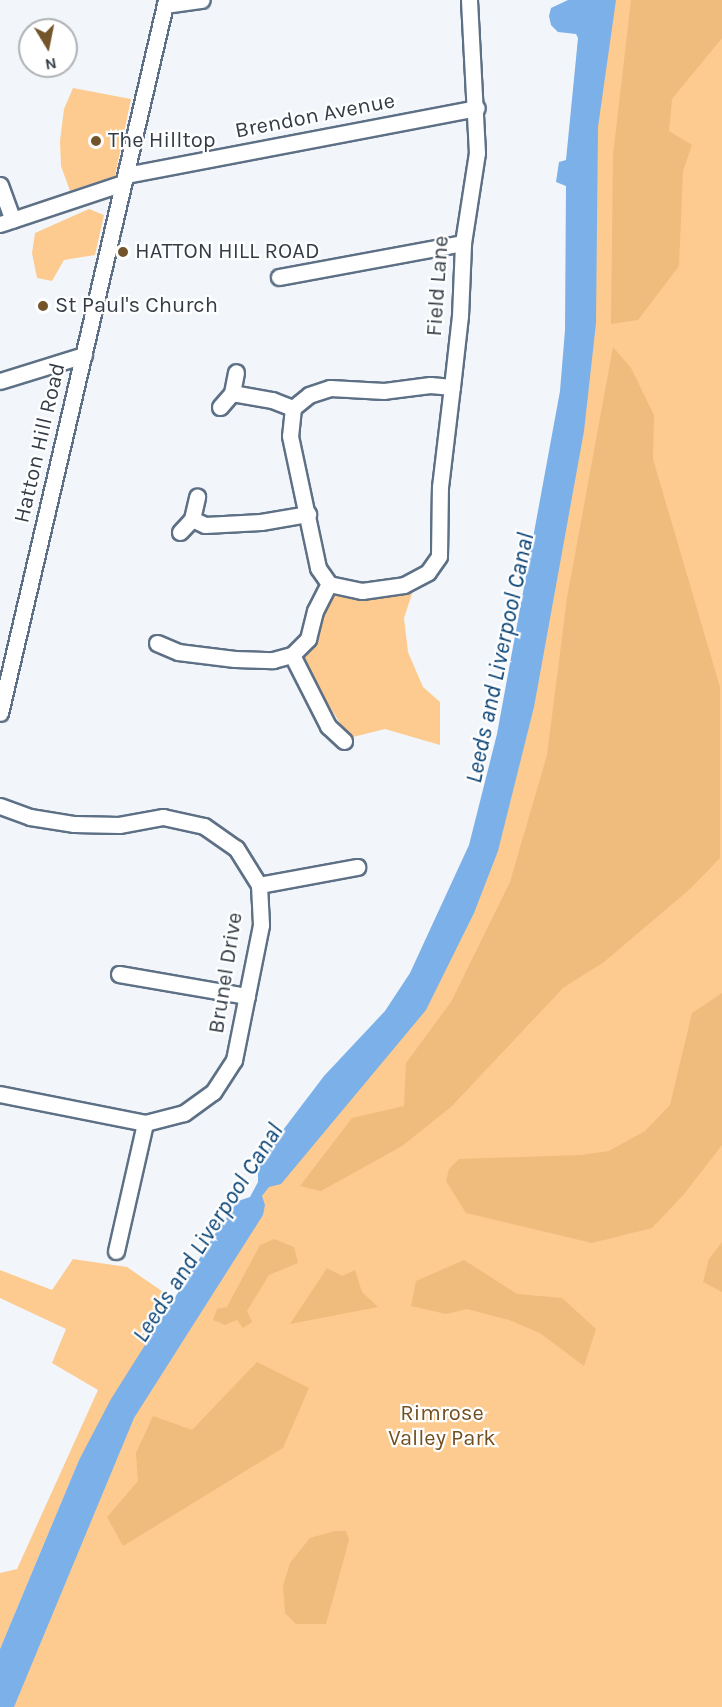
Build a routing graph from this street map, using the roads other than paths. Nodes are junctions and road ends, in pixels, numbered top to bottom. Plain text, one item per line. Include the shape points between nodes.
1 (202, 0) edge
2 (469, 0) edge
3 (165, 3) edge
4 (477, 108) junction
5 (125, 179) junction
6 (0, 185) edge
7 (6, 222) edge
8 (463, 243) junction
9 (279, 278) dead end
10 (84, 355) junction
11 (236, 372) dead end
12 (0, 381) edge
13 (452, 387) junction
14 (232, 393) junction
15 (220, 407) dead end
16 (293, 408) junction
17 (196, 497) dead end
18 (308, 514) junction
19 (192, 519) junction
20 (180, 532) dead end
21 (329, 584) junction
22 (157, 643) dead end
23 (292, 655) junction
24 (0, 713) edge
25 (344, 741) dead end
26 (0, 806) edge
27 (357, 867) dead end
28 (259, 885) junction
29 (119, 974) dead end
30 (247, 996) junction
31 (0, 1094) edge
32 (145, 1123) junction
33 (116, 1251) dead end

1 - 3 street
2 - 4 street, Field Lane
3 - 5 street, Hatton Hill Road
4 - 5 street, Brendon Avenue
4 - 8 street, Field Lane via 477,153
5 - 7 street, Brendon Avenue
5 - 10 street, Hatton Hill Road
6 - 7 street
8 - 9 street
8 - 13 street, Field Lane
10 - 12 street
10 - 24 street, Hatton Hill Road
11 - 14 street
13 - 16 street via 430,385 384,391 330,388 309,394
13 - 21 street, Field Lane via 440,487 439,556 428,572 404,585 362,591
14 - 15 street
14 - 16 street
16 - 18 street via 290,436
17 - 19 street
18 - 19 street via 216,524
18 - 21 street via 318,567
19 - 20 street
21 - 23 street via 315,611 308,639
22 - 23 street via 178,652 235,659 273,660
23 - 25 street via 328,726
26 - 28 street, Brunel Drive via 30,817 74,824 119,825 163,817 204,826 236,848
27 - 28 street
28 - 30 street, Brunel Drive via 261,925
29 - 30 street
30 - 32 street, Brunel Drive via 234,1060 213,1092 184,1113
31 - 32 street, Brunel Drive
32 - 33 street

